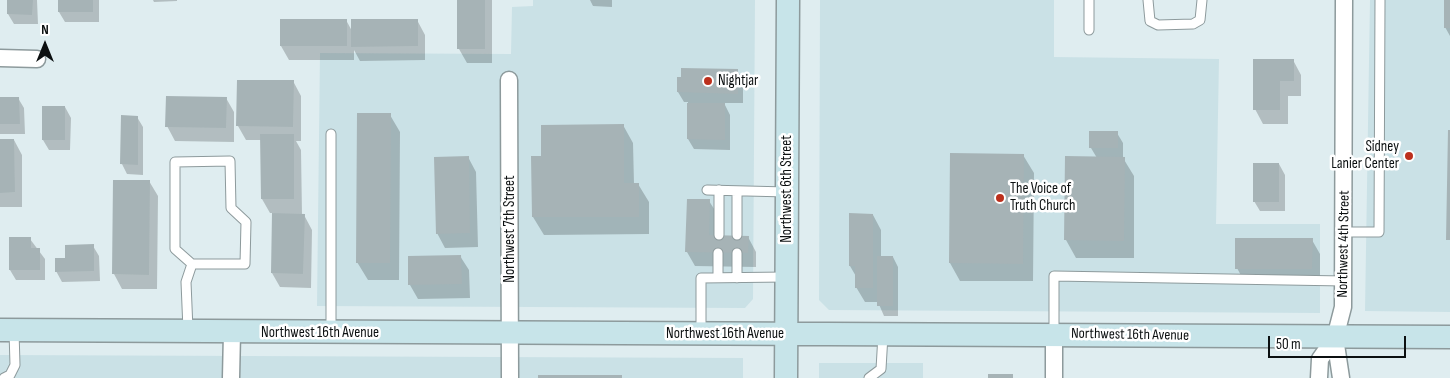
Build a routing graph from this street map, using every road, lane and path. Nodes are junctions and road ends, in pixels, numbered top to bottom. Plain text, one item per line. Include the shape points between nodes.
1 (788, 0) edge
2 (1089, 0) edge
3 (1148, 0) edge
4 (1202, 0) edge
5 (1344, 0) edge
6 (1380, 0) edge
7 (1089, 30) dead end
8 (0, 58) edge
9 (37, 59) dead end
10 (509, 80) dead end
11 (331, 134) dead end
12 (707, 190) dead end
13 (719, 190) junction
14 (737, 191) junction
15 (787, 192) junction
16 (1344, 232) junction
17 (719, 235) dead end
18 (737, 236) dead end
19 (718, 252) dead end
20 (737, 253) dead end
21 (192, 264) junction
22 (786, 277) junction
23 (718, 278) junction
24 (737, 278) junction
25 (1344, 281) junction
26 (7, 331) edge
27 (188, 332) junction
28 (510, 332) junction
29 (232, 333) junction
30 (331, 334) junction
31 (702, 334) junction
32 (1054, 334) junction
33 (786, 335) junction
34 (883, 335) junction
35 (1450, 337) edge
36 (1334, 338) junction
37 (4, 378) edge
38 (231, 378) edge
39 (510, 378) edge
40 (786, 378) edge
41 (869, 378) edge
42 (1054, 378) edge
43 (1319, 378) edge
44 (1341, 378) edge

1 - 15 street, Northwest 6th Street
2 - 7 lane
3 - 4 lane via 1150,21 1158,25 1193,24 1200,20
5 - 16 street, Northwest 4th Street
6 - 16 lane via 1379,232
8 - 9 street
10 - 28 street, Northwest 7th Street
11 - 30 lane
12 - 13 lane
13 - 14 lane
13 - 17 lane
14 - 15 lane
14 - 18 lane
15 - 22 street, Northwest 6th Street
16 - 25 street, Northwest 4th Street
19 - 23 lane
20 - 24 lane
21 - 21 lane via 245,264 246,222 231,208 230,161 175,162 175,250
21 - 27 lane via 186,282
22 - 24 lane
22 - 33 street, Northwest 6th Street
23 - 24 lane
23 - 31 lane via 701,278
25 - 32 lane via 1054,276
25 - 36 street, Northwest 4th Street via 1343,306
26 - 27 street, Northwest 16th Avenue
26 - 37 lane via 14,365 10,375
27 - 29 street, Northwest 16th Avenue
28 - 30 street, Northwest 16th Avenue
28 - 31 street, Northwest 16th Avenue
28 - 39 street, Northwest 7th Street
29 - 30 street, Northwest 16th Avenue
29 - 38 street
31 - 33 street, Northwest 16th Avenue
32 - 34 street, Northwest 16th Avenue
32 - 36 street, Northwest 16th Avenue
32 - 42 street
33 - 34 street, Northwest 16th Avenue
33 - 40 street, Northwest 6th Street
34 - 41 lane via 881,369
35 - 36 street, Northwest 16th Avenue
36 - 43 street, Northwest 4th Street via 1320,359
36 - 44 street, Northwest 4th Street

